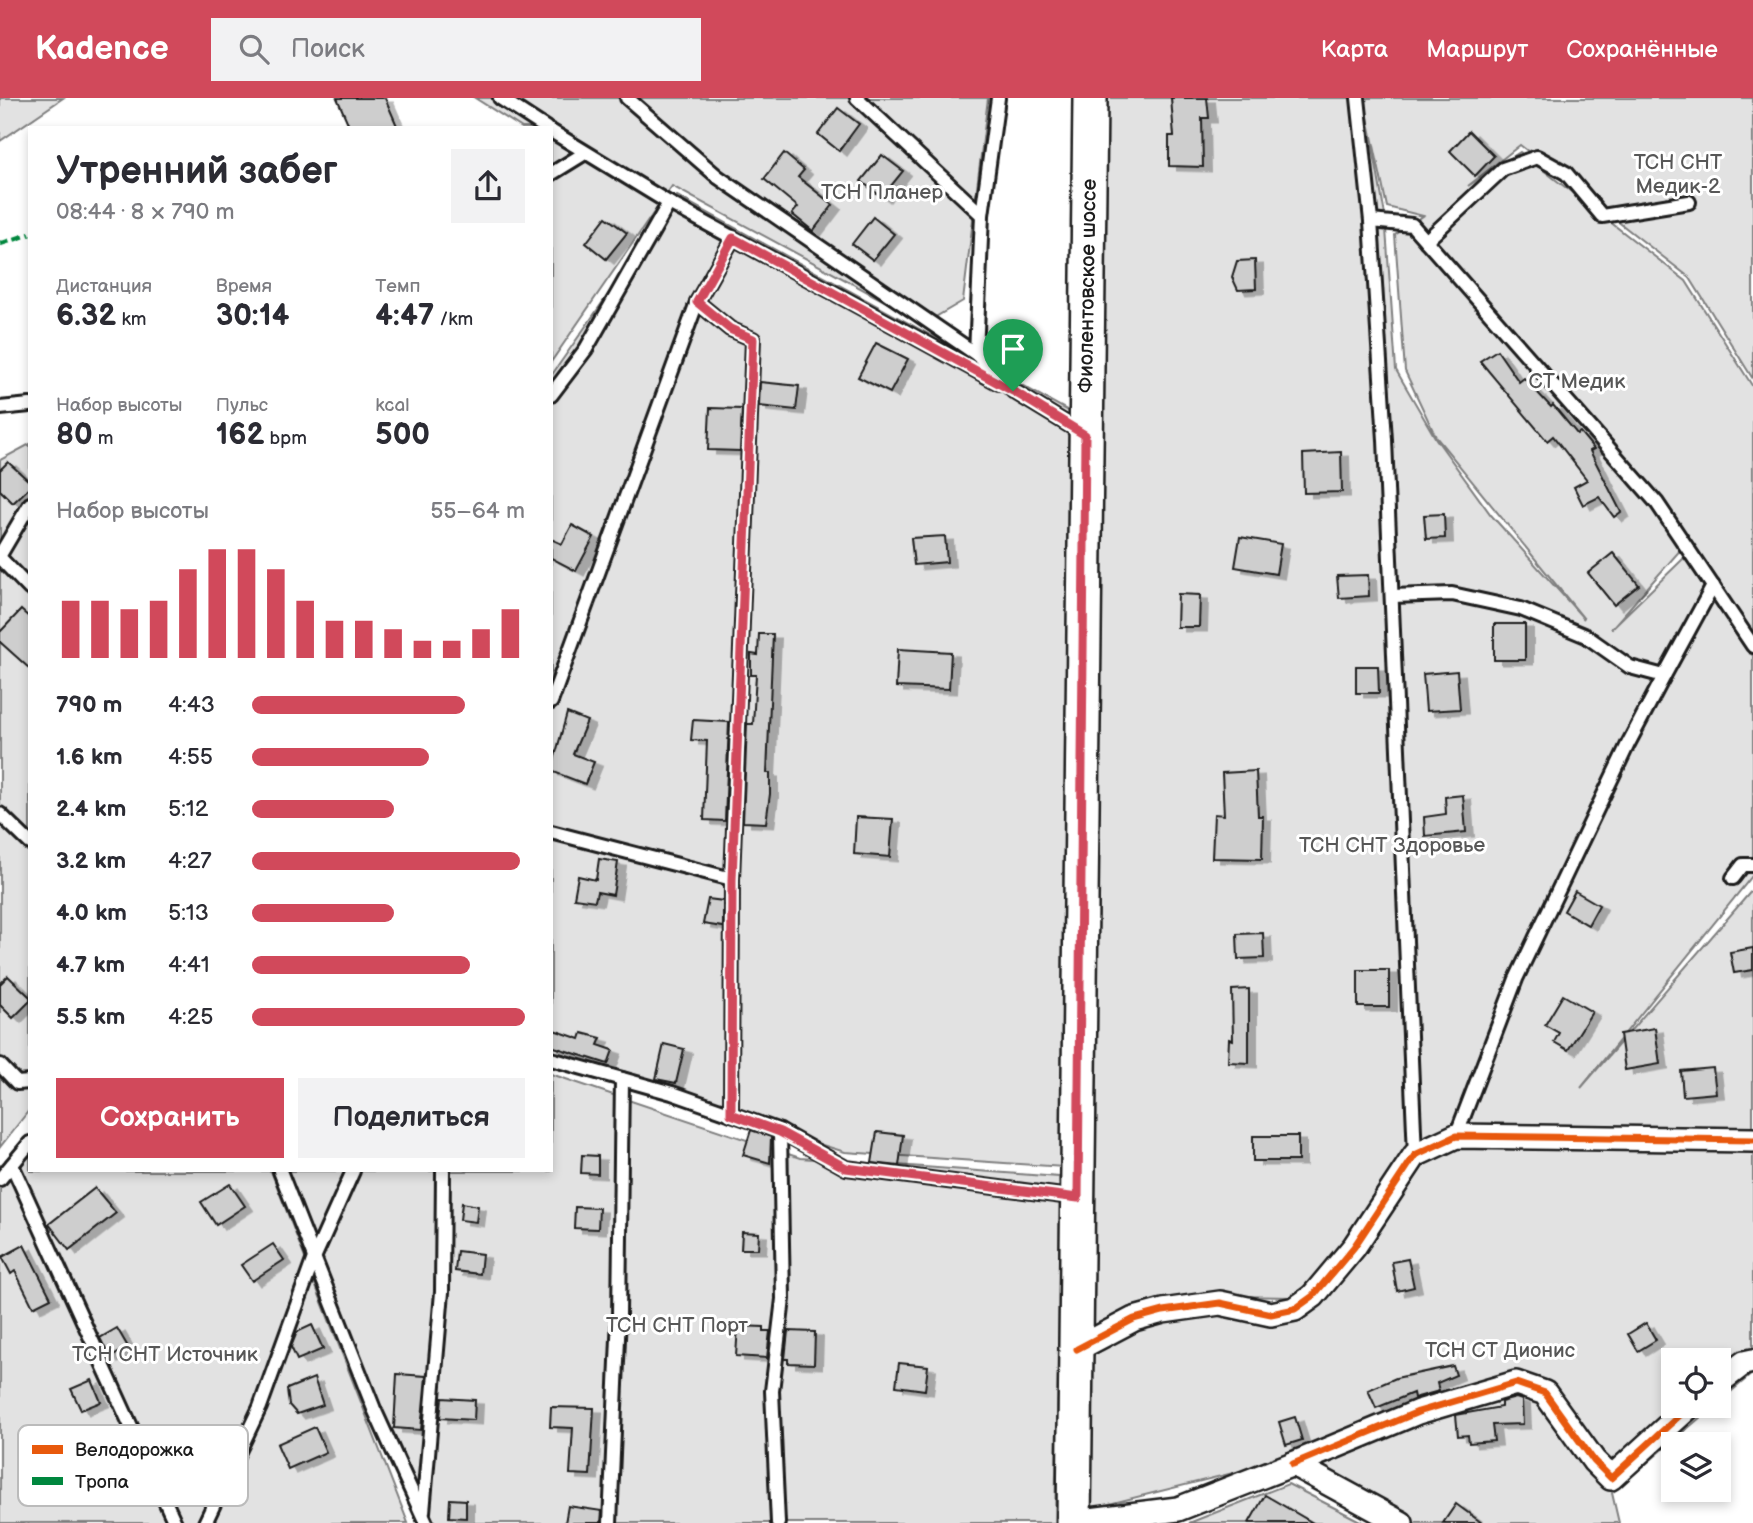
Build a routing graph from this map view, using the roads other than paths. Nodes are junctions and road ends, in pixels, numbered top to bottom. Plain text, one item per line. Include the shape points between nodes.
1 (500, 98) edge
2 (627, 98) edge
3 (858, 98) edge
4 (998, 98) edge
5 (1090, 98) edge
6 (1358, 98) edge
7 (541, 126) edge
8 (553, 132) edge
9 (585, 153) junction
10 (553, 173) edge
11 (1689, 202) dead end
12 (669, 204) junction
13 (982, 215) junction
14 (1371, 220) junction
15 (733, 238) junction
16 (1426, 241) junction
17 (697, 302) junction
18 (976, 354) junction
19 (1013, 391) junction
20 (553, 392) edge
21 (28, 405) edge
22 (0, 408) edge
23 (1085, 435) junction
24 (28, 507) edge
25 (0, 556) edge
26 (1713, 586) junction
27 (28, 587) edge
28 (1392, 596) junction
29 (1753, 646) edge
30 (1664, 676) junction
31 (553, 697) edge
32 (0, 814) edge
33 (553, 833) edge
34 (28, 841) edge
35 (1753, 865) edge
36 (1732, 878) dead end
37 (732, 880) junction
38 (553, 1060) edge
39 (0, 1065) edge
40 (622, 1079) junction
41 (28, 1082) edge
42 (731, 1114) junction
43 (780, 1132) junction
44 (1456, 1136) junction
45 (1753, 1140) edge
46 (28, 1145) edge
47 (1415, 1155) junction
48 (12, 1165) junction
49 (280, 1172) edge
50 (353, 1172) edge
51 (443, 1172) edge
52 (0, 1179) edge
53 (1078, 1198) junction
54 (314, 1258) junction
55 (1077, 1349) junction
56 (1753, 1361) edge
57 (1731, 1373) edge
58 (1677, 1418) edge
59 (130, 1425) edge
60 (248, 1432) edge
61 (1293, 1464) junction
62 (167, 1506) edge
63 (213, 1506) edge
64 (424, 1518) edge
65 (1074, 1522) edge
66 (175, 1523) edge
67 (205, 1523) edge
68 (610, 1523) edge
69 (778, 1523) edge
70 (1401, 1523) edge

1 - 7 lane
2 - 18 lane via 718,177
3 - 13 lane
4 - 13 lane
5 - 23 main road, Фиолентовское шоссе
6 - 14 lane
8 - 9 lane
9 - 10 lane
9 - 12 lane
11 - 16 lane via 1602,216 1566,173 1537,158 1503,169
12 - 15 lane
12 - 20 lane via 586,349
13 - 18 lane
14 - 16 lane via 1412,225
14 - 28 lane
15 - 17 lane
15 - 19 lane
16 - 26 lane via 1657,503
17 - 31 lane
17 - 37 lane via 730,329 753,339
18 - 19 lane
19 - 23 lane
21 - 22 lane
23 - 53 main road, Фиолентовское шоссе
24 - 25 lane
25 - 27 lane
26 - 29 lane
26 - 30 lane
28 - 30 lane via 1452,594 1521,609 1586,636 1630,667
28 - 47 lane
30 - 44 lane via 1516,979
32 - 34 lane
33 - 37 lane
35 - 36 lane via 1743,865
37 - 42 lane
38 - 40 lane
39 - 41 lane via 17,1083
40 - 42 lane
40 - 68 lane via 620,1315
42 - 43 lane
43 - 53 lane via 846,1168
43 - 69 lane via 783,1299 772,1391
44 - 45 street
44 - 47 street
46 - 48 lane
47 - 55 street via 1354,1247 1313,1296 1295,1309 1271,1314 1220,1303 1163,1311 1134,1319
48 - 52 lane
48 - 59 lane
49 - 54 lane
50 - 54 lane
51 - 64 lane via 442,1292
53 - 55 main road, Фиолентовское шоссе
54 - 60 lane
54 - 64 lane via 374,1409
55 - 65 main road, Фиолентовское шоссе
56 - 57 street
58 - 61 street via 1611,1478 1545,1393 1516,1383 1418,1412
61 - 65 street via 1178,1509
61 - 70 street
62 - 66 lane
63 - 67 lane

